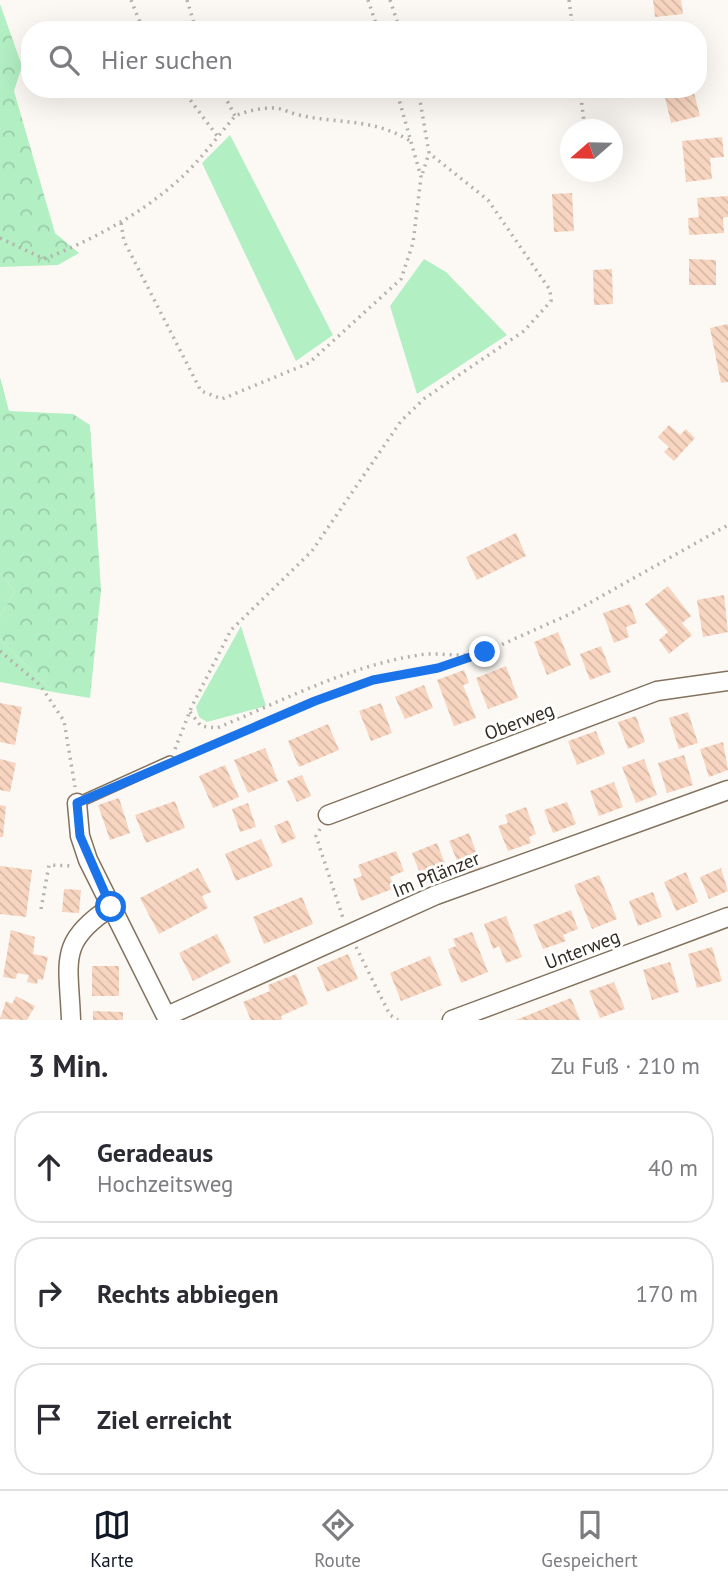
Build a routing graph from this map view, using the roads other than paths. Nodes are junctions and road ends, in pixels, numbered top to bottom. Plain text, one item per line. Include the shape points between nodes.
1 (728, 681) edge
2 (170, 761) road end
3 (728, 790) edge
4 (77, 803) joint
5 (328, 815) dead end
6 (111, 907) junction
7 (728, 917) edge
8 (168, 1018) edge
9 (71, 1020) edge
10 (452, 1020) edge

1 - 5 street, Oberweg via 657,691
2 - 4 lane
3 - 8 street, Im Pflänzer via 436,894
4 - 6 street via 80,836
6 - 8 street
6 - 9 street via 73,939 69,954
7 - 10 street, Unterweg

